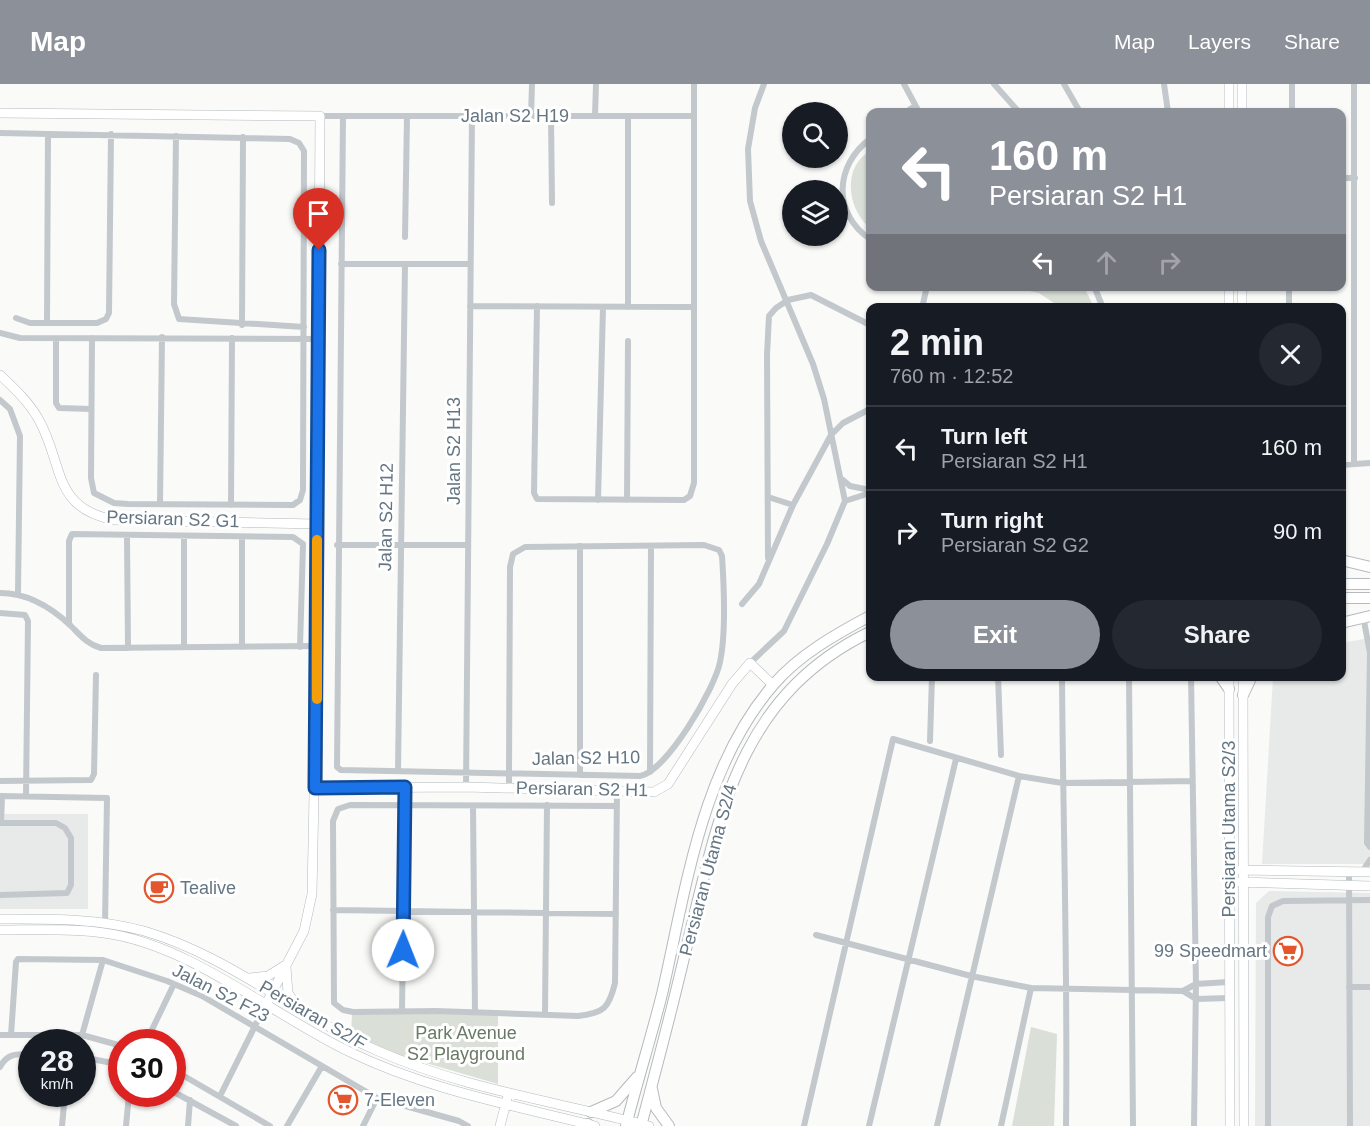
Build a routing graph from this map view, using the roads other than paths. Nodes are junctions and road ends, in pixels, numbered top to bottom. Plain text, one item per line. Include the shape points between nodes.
1 (532, 84) edge
2 (596, 84) edge
3 (694, 84) edge
4 (764, 84) edge
5 (904, 84) edge
6 (994, 84) edge
7 (1064, 84) edge
8 (1164, 84) edge
9 (1228, 84) edge
10 (1242, 84) edge
11 (1292, 84) edge
12 (1354, 84) edge
13 (915, 106) joint
14 (912, 108) edge
15 (1015, 108) edge
16 (1078, 108) edge
17 (1167, 108) edge
18 (1228, 108) edge
19 (1242, 108) edge
20 (1292, 108) edge
21 (0, 113) edge
22 (320, 116) junction
23 (339, 116) junction
24 (407, 116) junction
25 (471, 116) junction
26 (531, 116) junction
27 (551, 116) junction
28 (596, 116) junction
29 (628, 116) junction
30 (693, 116) junction
31 (0, 133) edge
32 (48, 134) junction
33 (111, 134) junction
34 (176, 136) junction
35 (243, 137) junction
36 (866, 142) edge
37 (1346, 178) edge
38 (1355, 178) junction
39 (552, 203) dead end
40 (866, 236) edge
41 (405, 237) dead end
42 (341, 264) junction
43 (405, 264) junction
44 (470, 264) junction
45 (785, 302) junction
46 (470, 306) junction
47 (537, 306) junction
48 (603, 307) junction
49 (628, 307) junction
50 (692, 307) junction
51 (16, 318) dead end
52 (47, 323) junction
53 (866, 324) edge
54 (242, 325) junction
55 (304, 327) junction
56 (0, 333) edge
57 (162, 337) junction
58 (56, 338) junction
59 (92, 338) junction
60 (232, 338) junction
61 (304, 338) junction
62 (318, 339) junction
63 (628, 342) dead end
64 (0, 375) edge
65 (0, 400) edge
66 (91, 409) junction
67 (866, 411) edge
68 (831, 435) junction
69 (1354, 464) junction
70 (1370, 464) edge
71 (1346, 465) edge
72 (840, 477) junction
73 (866, 490) edge
74 (866, 493) edge
75 (768, 496) junction
76 (627, 500) junction
77 (598, 501) junction
78 (845, 501) junction
79 (160, 504) junction
80 (793, 505) junction
81 (231, 506) junction
82 (317, 524) junction
83 (128, 536) junction
84 (184, 537) junction
85 (242, 537) junction
86 (337, 545) junction
87 (401, 545) junction
88 (468, 545) junction
89 (580, 546) junction
90 (651, 546) junction
91 (768, 558) junction
92 (1346, 561) edge
93 (1370, 567) edge
94 (1346, 584) edge
95 (1370, 584) edge
96 (0, 593) edge
97 (18, 593) junction
98 (1346, 598) edge
99 (1370, 598) edge
100 (742, 604) dead end
101 (0, 613) edge
102 (866, 618) edge
103 (1368, 619) edge
104 (1346, 622) edge
105 (69, 624) junction
106 (866, 635) edge
107 (1369, 641) edge
108 (300, 646) junction
109 (318, 646) junction
110 (184, 647) junction
111 (242, 647) junction
112 (128, 648) junction
113 (750, 663) junction
114 (96, 675) dead end
115 (932, 681) edge
116 (998, 681) edge
117 (1062, 681) edge
118 (1129, 681) edge
119 (1191, 681) edge
120 (1223, 681) edge
121 (1229, 681) edge
122 (1243, 681) edge
123 (1250, 681) edge
124 (773, 685) junction
125 (1370, 688) edge
126 (1229, 689) junction
127 (1243, 695) junction
128 (930, 741) dead end
129 (1001, 755) dead end
130 (956, 759) junction
131 (1369, 770) edge
132 (398, 771) junction
133 (466, 772) junction
134 (650, 772) junction
135 (509, 773) junction
136 (580, 775) junction
137 (1019, 776) junction
138 (0, 781) edge
139 (1192, 781) junction
140 (27, 782) junction
141 (1130, 782) junction
142 (1062, 783) junction
143 (405, 787) junction
144 (466, 787) junction
145 (315, 788) junction
146 (509, 788) junction
147 (617, 791) junction
148 (1, 796) edge
149 (26, 796) junction
150 (405, 802) junction
151 (473, 806) junction
152 (546, 806) junction
153 (617, 806) junction
154 (1, 823) edge
155 (1370, 846) edge
156 (1370, 860) edge
157 (1229, 869) junction
158 (1244, 870) junction
159 (1349, 872) junction
160 (1366, 872) edge
161 (1229, 881) junction
162 (1244, 882) junction
163 (1349, 886) junction
164 (1370, 886) edge
165 (0, 895) edge
166 (1349, 900) junction
167 (1370, 900) edge
168 (333, 910) junction
169 (404, 910) junction
170 (474, 911) junction
171 (545, 912) junction
172 (616, 914) junction
173 (0, 919) edge
174 (105, 928) junction
175 (0, 930) edge
176 (816, 935) dead end
177 (846, 943) junction
178 (103, 960) junction
179 (910, 960) junction
180 (286, 965) junction
181 (971, 976) junction
182 (249, 978) junction
183 (1228, 982) junction
184 (174, 984) junction
185 (1196, 984) junction
186 (1349, 987) junction
187 (1370, 987) edge
188 (1031, 988) junction
189 (1067, 989) junction
190 (1132, 990) junction
191 (1183, 991) junction
192 (272, 992) junction
193 (1229, 998) junction
194 (1196, 999) junction
195 (266, 1004) junction
196 (297, 1007) junction
197 (402, 1011) junction
198 (475, 1012) junction
199 (545, 1013) junction
200 (255, 1027) junction
201 (84, 1029) edge
202 (152, 1029) edge
203 (0, 1035) edge
204 (11, 1035) junction
205 (18, 1035) edge
206 (18, 1054) edge
207 (322, 1066) junction
208 (0, 1067) edge
209 (639, 1075) junction
210 (186, 1077) edge
211 (651, 1086) junction
212 (509, 1093) junction
213 (220, 1096) junction
214 (186, 1098) edge
215 (377, 1098) junction
216 (190, 1100) junction
217 (506, 1105) junction
218 (64, 1107) edge
219 (128, 1107) edge
220 (591, 1112) junction
221 (627, 1123) edge
222 (590, 1125) edge
223 (644, 1125) edge
224 (62, 1126) edge
225 (126, 1126) edge
226 (188, 1126) edge
227 (236, 1126) edge
228 (270, 1126) edge
229 (287, 1126) edge
230 (363, 1126) edge
231 (468, 1126) edge
232 (500, 1126) edge
233 (669, 1126) edge
234 (804, 1126) edge
235 (869, 1126) edge
236 (937, 1126) edge
237 (1001, 1126) edge
238 (1066, 1126) edge
239 (1133, 1126) edge
240 (1194, 1126) edge
241 (1230, 1126) edge
242 (1244, 1126) edge
243 (1268, 1126) edge
244 (1350, 1126) edge

1 - 26 street
2 - 28 street
3 - 30 street
4 - 45 street via 751,127 750,201
5 - 13 street
6 - 15 street
7 - 16 street
8 - 17 street
9 - 18 street
10 - 19 street
11 - 20 street
12 - 38 street
13 - 14 street
21 - 22 street
22 - 23 street, Jalan S2 H19
22 - 62 street
23 - 24 street, Jalan S2 H19
23 - 42 street
24 - 25 street, Jalan S2 H19
24 - 41 street
25 - 26 street, Jalan S2 H19
25 - 44 street, Jalan S2 H13
26 - 27 street, Jalan S2 H19
27 - 28 street, Jalan S2 H19
27 - 39 street
28 - 29 street, Jalan S2 H19
29 - 30 street, Jalan S2 H19
29 - 49 street
30 - 50 street
31 - 32 street
32 - 33 street
32 - 52 street
33 - 34 street
33 - 52 street via 109,313 97,323
34 - 35 street
34 - 54 street via 176,313 179,319 188,321
35 - 54 street
35 - 55 street via 290,139 304,151
36 - 40 street via 856,149 843,177 848,213
37 - 38 street
38 - 69 street
42 - 43 street
42 - 86 street
43 - 44 street
43 - 87 street, Jalan S2 H12
44 - 46 street, Jalan S2 H13
45 - 53 street via 811,295
45 - 68 street via 807,347
45 - 75 street via 769,316 767,327
46 - 47 street
46 - 88 street, Jalan S2 H13
47 - 48 street
47 - 77 street via 534,493 537,499
48 - 49 street
48 - 77 street
49 - 50 street
50 - 76 street via 693,491 684,500
51 - 52 street
54 - 55 street
55 - 61 street
56 - 58 street via 20,338
57 - 59 street
57 - 60 street
57 - 79 street
58 - 59 street
58 - 66 street via 56,403 59,408
59 - 66 street
60 - 61 street
60 - 81 street
61 - 62 street
61 - 81 street via 300,500 292,505
62 - 82 street
63 - 76 street
64 - 82 street, Persiaran S2 G1 via 25,398 39,420 70,496 80,508 96,516
65 - 97 street via 17,424 20,444
66 - 79 street via 94,493 114,503
67 - 68 street via 843,423
68 - 72 street
68 - 80 street
69 - 70 street
69 - 71 street
72 - 73 street via 850,486
72 - 78 street
74 - 78 street
75 - 80 street
75 - 91 street
76 - 77 street
78 - 113 street via 784,631
79 - 81 street
80 - 91 street
82 - 109 street
83 - 84 street
83 - 105 street via 70,536
83 - 112 street
84 - 85 street
84 - 110 street
85 - 108 street via 293,537 303,544
85 - 111 street
86 - 87 street
86 - 132 street, Jalan S2 H10 via 336,767
87 - 88 street
87 - 132 street, Jalan S2 H12
88 - 133 street, Jalan S2 H13
89 - 90 street
89 - 135 street via 525,547 513,554
89 - 136 street
90 - 134 street
90 - 134 street, Jalan S2 H10 via 713,546 722,556 723,571 721,659 717,676 675,746
91 - 100 street via 759,584
92 - 93 main road
94 - 95 main road
96 - 97 street
97 - 105 street via 31,597
98 - 99 main road
101 - 140 street via 18,613 28,621
102 - 124 main road via 816,648
103 - 104 main road
103 - 107 street
105 - 112 street via 97,647
106 - 211 main road, Persiaran Utama S2/4 via 803,676 759,727 736,772 710,850
107 - 125 street
108 - 109 street
108 - 111 street
109 - 145 street
110 - 111 street
110 - 112 street
113 - 124 street
113 - 147 street, Persiaran S2 H1 via 732,684 668,784 654,792
114 - 140 street via 91,780
115 - 128 street
116 - 129 street
117 - 142 street
118 - 141 street
119 - 139 street
120 - 126 main road
121 - 126 street, Persiaran Utama S2/3
122 - 127 street, Persiaran Utama S2/3
123 - 127 main road
124 - 209 main road via 738,735 709,808
125 - 131 street
126 - 157 street, Persiaran Utama S2/3
127 - 158 street, Persiaran Utama S2/3
130 - 137 street
130 - 177 street via 893,739
130 - 179 street
131 - 155 street
132 - 133 street, Jalan S2 H10
133 - 135 street, Jalan S2 H10
133 - 144 street, Jalan S2 H13
134 - 136 street, Jalan S2 H10 via 640,776
135 - 136 street, Jalan S2 H10
135 - 146 street
137 - 142 street
137 - 181 street
138 - 140 street
139 - 141 street
139 - 185 street
140 - 149 street
141 - 142 street
141 - 190 street
142 - 189 street
143 - 144 street, Persiaran S2 H1
143 - 145 street, Persiaran S2 H1
143 - 150 street
144 - 146 street, Persiaran S2 H1
145 - 180 street via 312,894 304,931
146 - 147 street, Persiaran S2 H1
147 - 153 street
148 - 149 street
148 - 154 street
149 - 174 street via 107,798
150 - 151 street
150 - 168 street via 338,808 333,831
150 - 169 street
151 - 152 street
151 - 170 street
152 - 153 street
152 - 171 street
153 - 172 street
154 - 165 street via 56,823 64,828 71,838 71,885 67,893 60,894
156 - 160 street
157 - 158 street
157 - 161 street, Persiaran Utama S2/3
158 - 159 street
158 - 162 street, Persiaran Utama S2/3
159 - 160 street
159 - 163 street
161 - 162 street
161 - 183 street, Persiaran Utama S2/3
162 - 163 street
162 - 242 street, Persiaran Utama S2/3
163 - 164 street
163 - 166 street
166 - 167 street
166 - 186 street
166 - 243 street via 1283,900 1272,906 1268,917
168 - 169 street
168 - 197 street via 334,1003 343,1011
169 - 170 street
169 - 197 street
170 - 171 street
170 - 198 street
171 - 172 street
171 - 199 street
172 - 199 street via 615,983 610,1002 597,1014
173 - 174 street, Persiaran S2/F
174 - 175 street, Persiaran S2/F
174 - 182 street, Persiaran S2/F via 144,931 189,947
174 - 195 street, Persiaran S2/F via 167,952
176 - 177 street
177 - 179 street
177 - 234 street
178 - 184 street, Jalan S2 F23
178 - 201 street
178 - 204 street, Jalan S2 F23 via 18,959
179 - 181 street
179 - 235 street
180 - 182 street via 268,976
180 - 192 street
180 - 196 street via 288,993
181 - 188 street
181 - 236 street
182 - 192 street, Persiaran S2/F
183 - 185 street
183 - 193 street, Persiaran Utama S2/3
184 - 200 street, Jalan S2 F23
184 - 202 street
185 - 191 street
185 - 194 street
186 - 187 street
186 - 244 street
188 - 189 street
188 - 237 street
189 - 190 street
189 - 238 street
190 - 191 street
190 - 239 street
191 - 194 street
192 - 195 street
192 - 196 street, Persiaran S2/F
193 - 194 street
193 - 241 street, Persiaran Utama S2/3
194 - 240 street
195 - 200 street
195 - 217 street, Persiaran S2/F via 350,1052 401,1075
196 - 212 street, Persiaran S2/F via 378,1052
197 - 198 street
198 - 199 street
200 - 207 street, Jalan S2 F23
200 - 213 street
203 - 204 street
204 - 205 street
206 - 208 street via 5,1058
207 - 215 street, Jalan S2 F23
207 - 229 street
209 - 220 main road via 616,1101
209 - 221 main road
210 - 213 street
211 - 223 main road, Persiaran Utama S2/4
211 - 233 main road via 656,1108
212 - 217 street
212 - 220 street, Persiaran S2/F
213 - 228 street
214 - 216 street
215 - 230 street
215 - 231 street, Jalan S2 F23 via 459,1120
216 - 226 street
216 - 227 street
217 - 222 street, Persiaran S2/F
217 - 232 street
218 - 224 street
219 - 225 street
220 - 221 street, Persiaran S2/F
221 - 223 street, Persiaran S2/F

